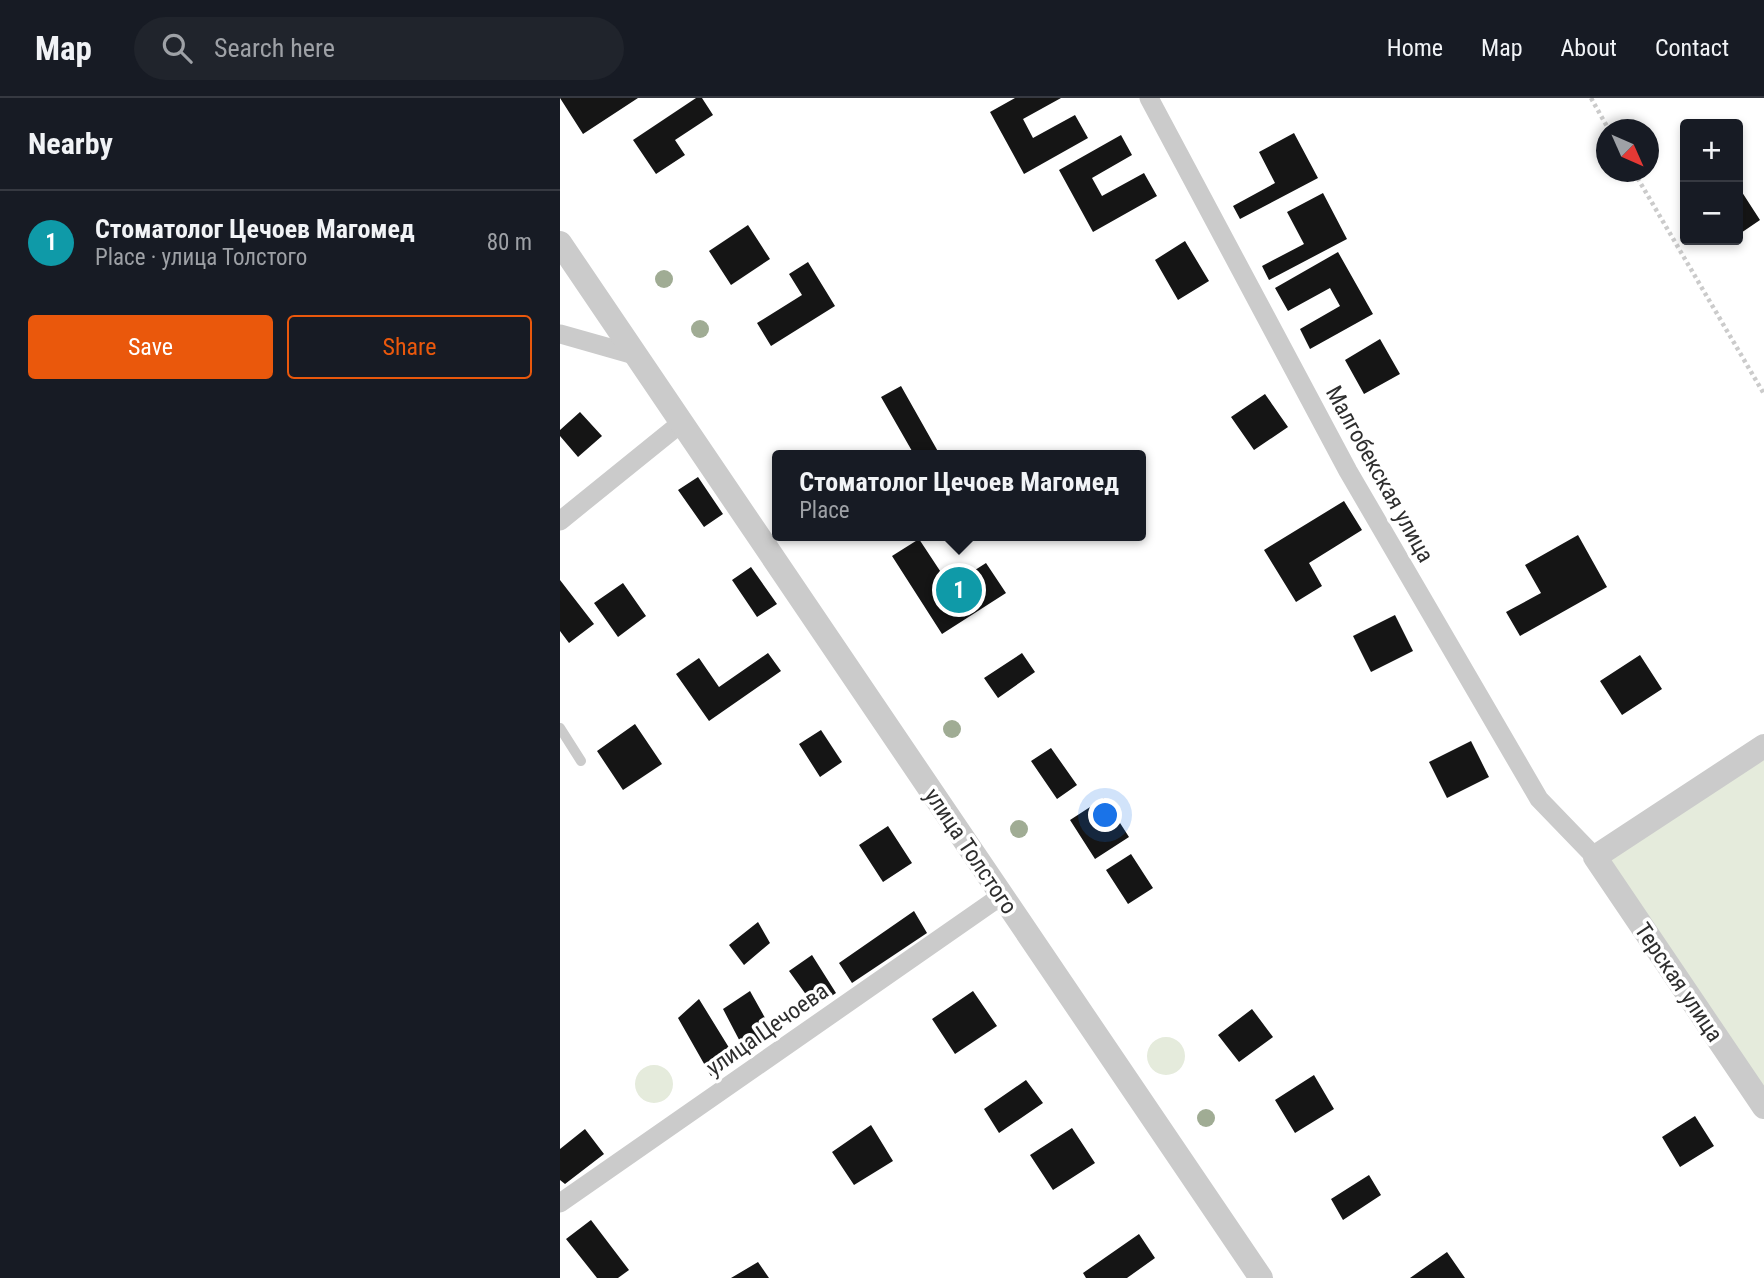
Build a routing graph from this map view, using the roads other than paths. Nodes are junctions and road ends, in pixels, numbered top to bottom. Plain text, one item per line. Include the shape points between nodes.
1 (1149, 98) edge
2 (560, 244) edge
3 (560, 334) edge
4 (631, 354) junction
5 (680, 424) junction
6 (560, 521) edge
7 (560, 728) edge
8 (1764, 746) edge
9 (581, 761) dead end
10 (1595, 857) junction
11 (1001, 896) junction
12 (1764, 1107) edge
13 (560, 1203) edge
14 (1261, 1278) edge

1 - 10 street, Малгобекская улица via 1348,471 1539,799
2 - 4 street
2 - 5 street
3 - 4 street
4 - 5 street
5 - 6 street
5 - 11 street, улица Толстого
7 - 9 lane
8 - 10 street
10 - 12 street, Терская улица
11 - 13 street, улица Цечоева
11 - 14 street, улица Толстого

